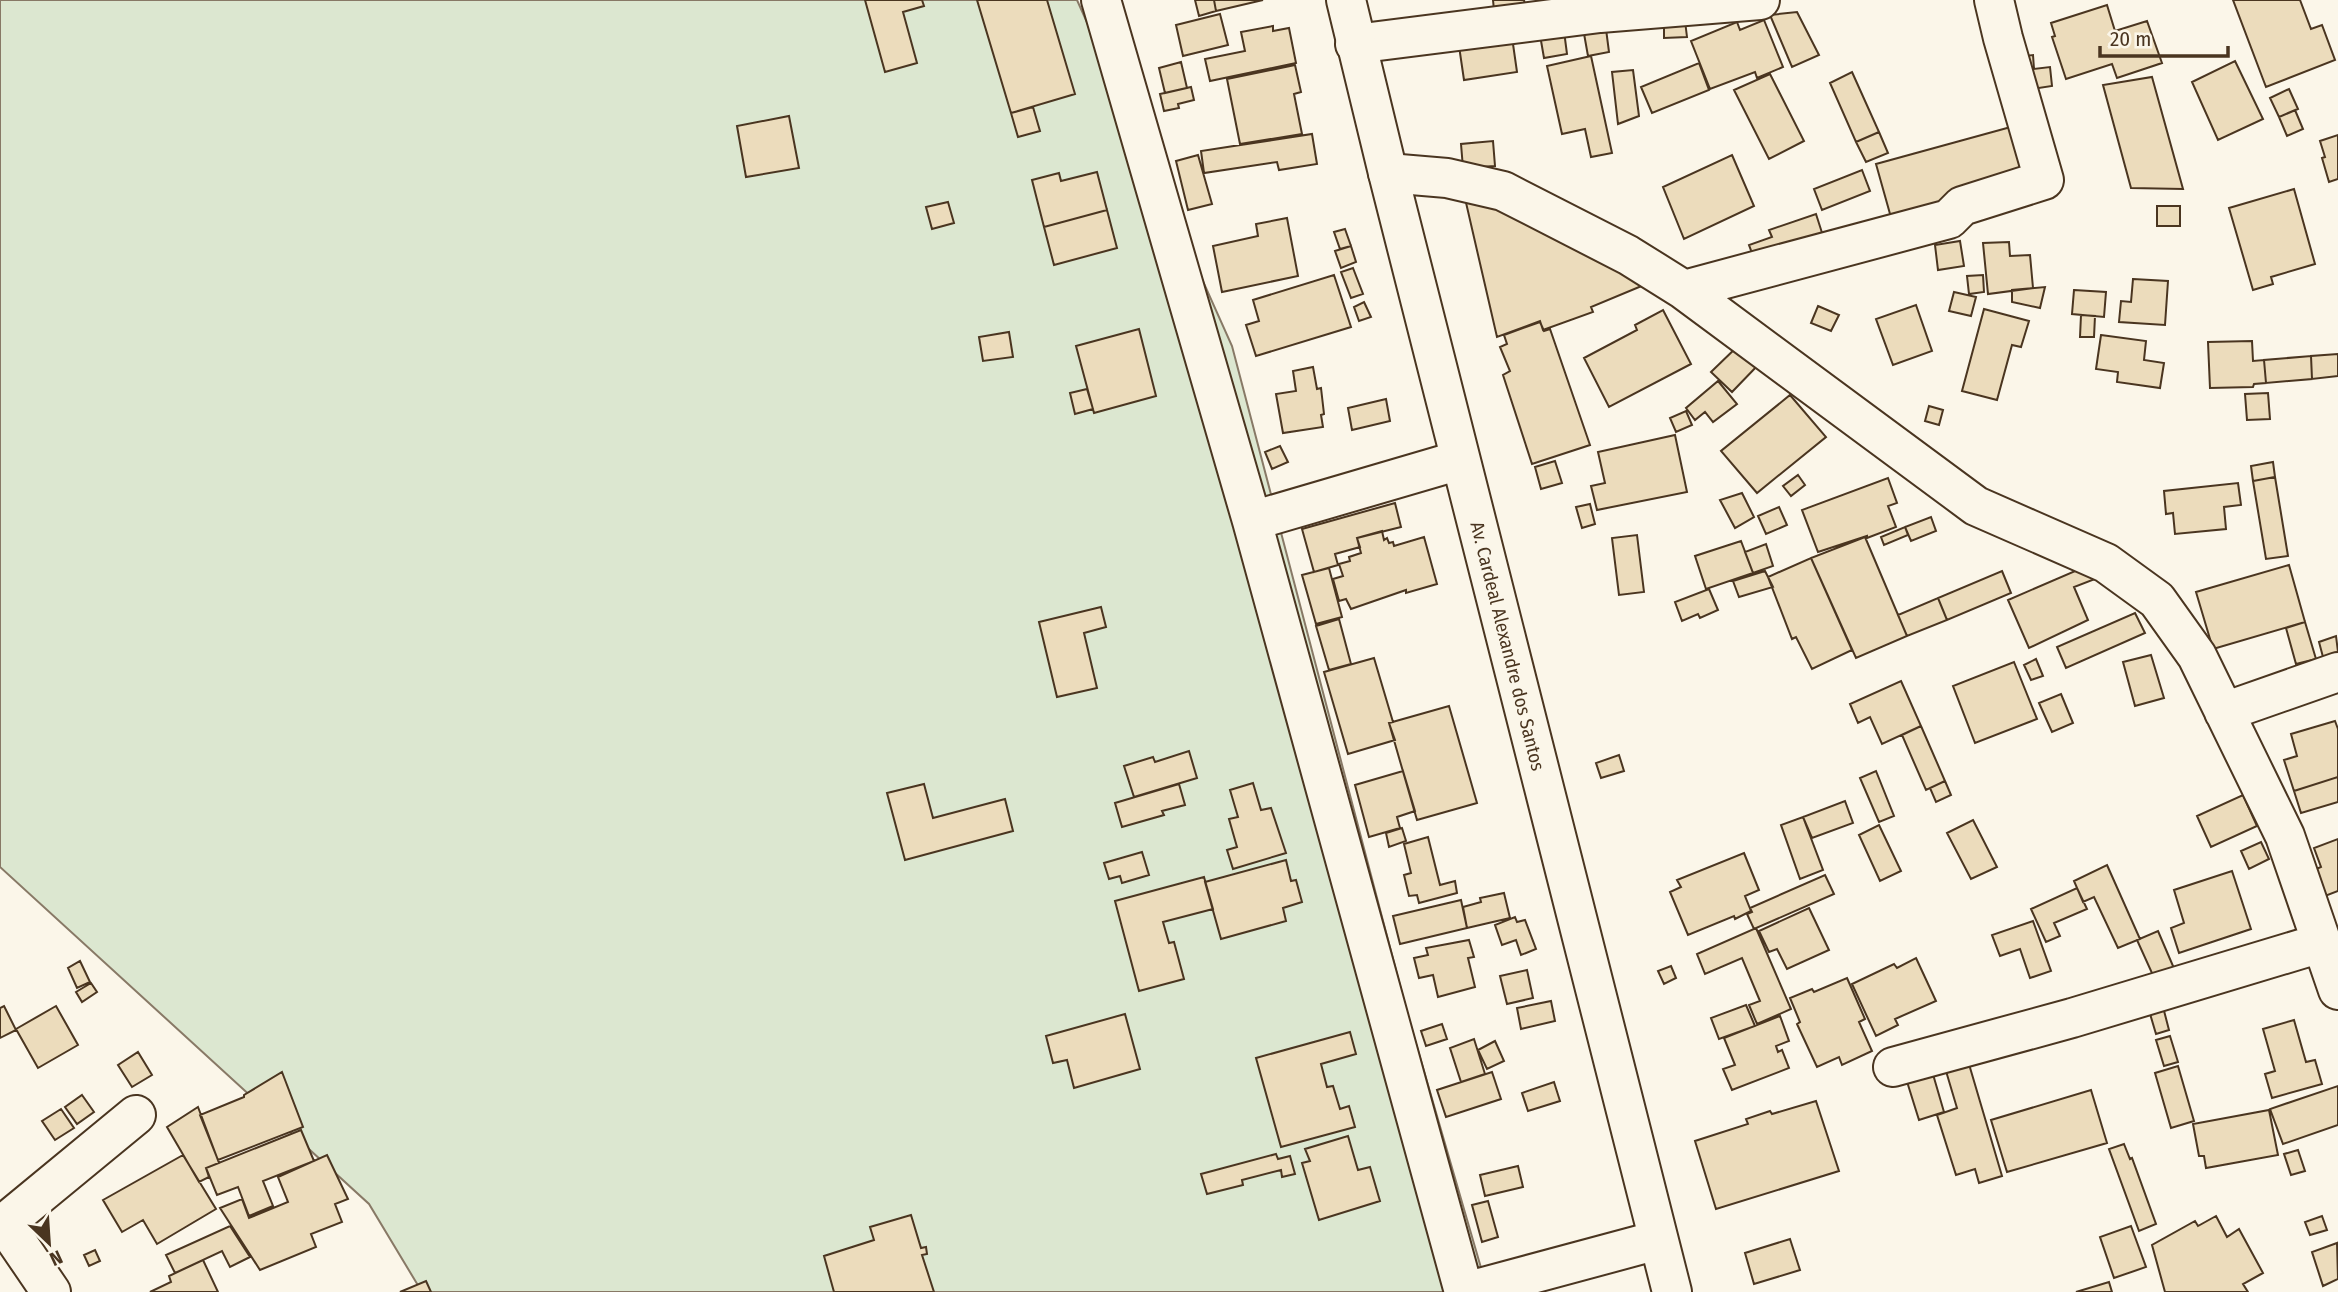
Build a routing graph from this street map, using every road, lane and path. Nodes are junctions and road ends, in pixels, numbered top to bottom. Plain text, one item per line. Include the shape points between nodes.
1 (1101, 0) edge
2 (1346, 0) edge
3 (1760, 0) edge
4 (1994, 0) edge
5 (1355, 44) junction
6 (1388, 173) junction
7 (1684, 290) junction
8 (1460, 460) junction
9 (1252, 521) junction
10 (2338, 672) edge
11 (2224, 712) junction
12 (2321, 943) junction
13 (2338, 990) edge
14 (1893, 1067) dead end
15 (136, 1115) dead end
16 (2, 1225) edge
17 (1658, 1240) junction
18 (51, 1292) edge
19 (1465, 1292) edge
20 (1672, 1292) edge

1 - 9 street
2 - 5 street, Av. Cardeal Alexandre dos Santos
3 - 5 street via 1601,13
4 - 7 street via 2044,180 1962,206 1949,219
5 - 6 street, Av. Cardeal Alexandre dos Santos
6 - 7 street via 1447,178 1503,191 1628,255
6 - 8 street, Av. Cardeal Alexandre dos Santos
7 - 11 street via 1976,506 2106,563 2157,600 2197,656
8 - 9 street
8 - 17 street, Av. Cardeal Alexandre dos Santos
9 - 19 street
10 - 11 street
11 - 12 street via 2285,836
12 - 13 street
12 - 14 street
15 - 16 street
16 - 18 street
17 - 19 street
17 - 20 street, Av. Cardeal Alexandre dos Santos

